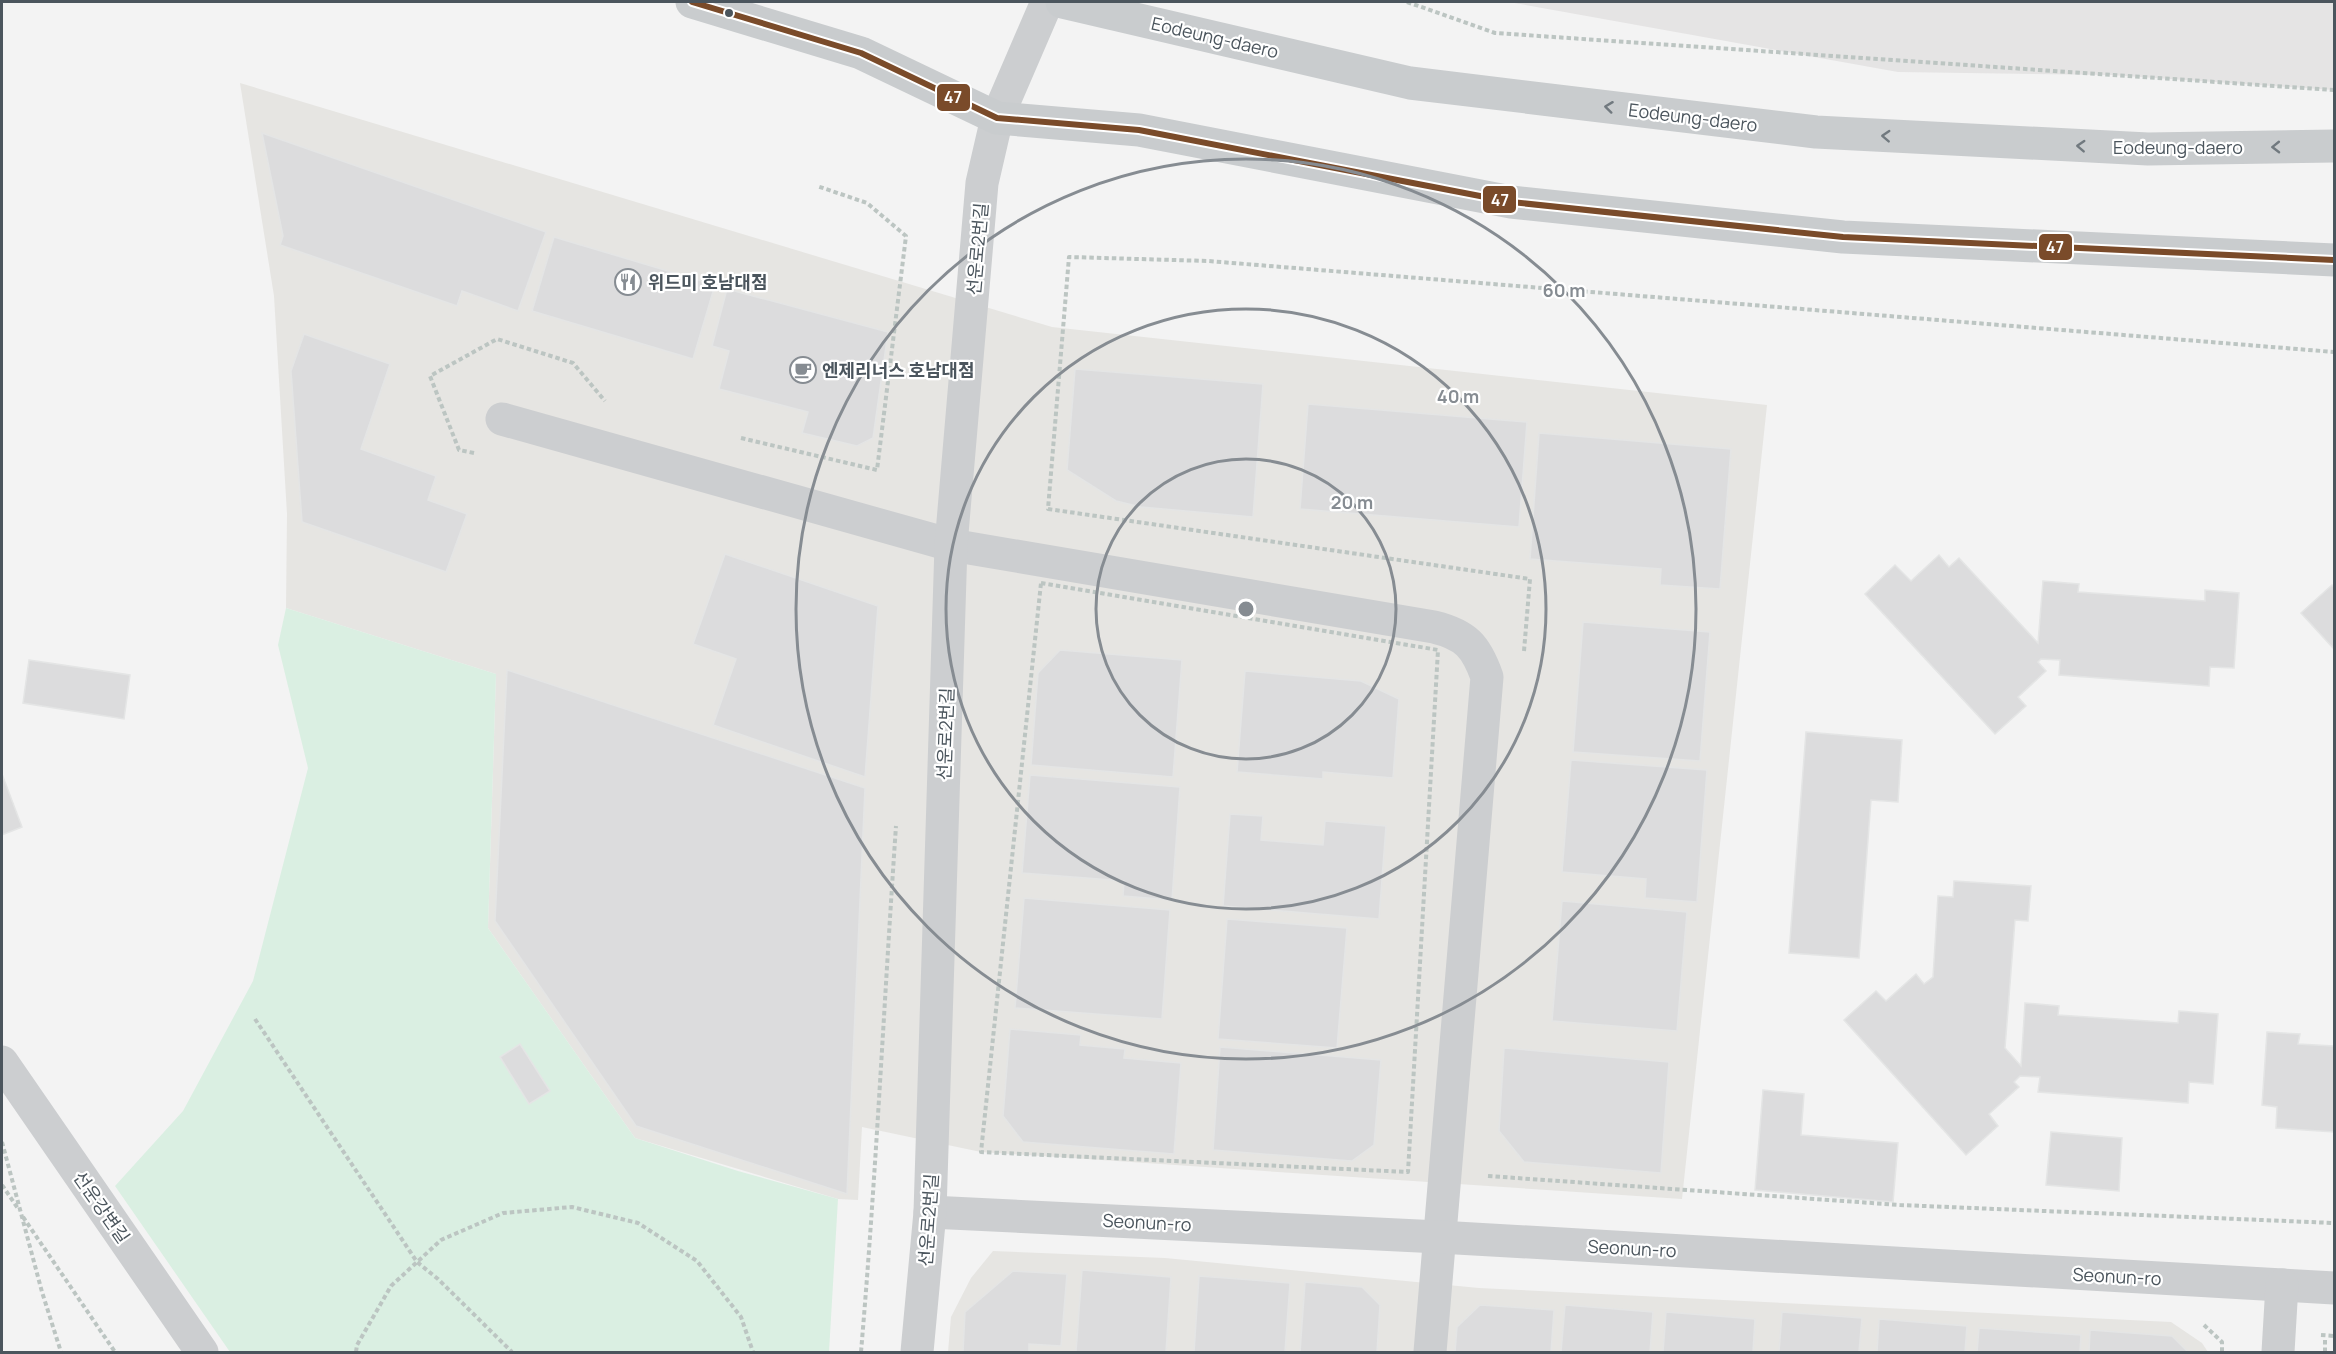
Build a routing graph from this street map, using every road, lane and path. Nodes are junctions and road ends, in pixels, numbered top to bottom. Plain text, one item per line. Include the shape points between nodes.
1 (692, 2) edge
2 (1047, 2) edge
3 (1062, 2) edge
4 (1407, 2) edge
5 (2334, 90) edge
6 (997, 118) junction
7 (2334, 146) edge
8 (817, 186) dead end
9 (2334, 260) edge
10 (2334, 352) edge
11 (610, 408) dead end
12 (502, 419) dead end
13 (738, 437) dead end
14 (480, 455) dead end
15 (951, 545) junction
16 (1523, 662) dead end
17 (896, 823) dead end
18 (255, 1019) dead end
19 (2, 1062) edge
20 (2, 1138) edge
21 (981, 1152) joint
22 (1481, 1175) dead end
23 (2, 1185) edge
24 (930, 1212) junction
25 (21, 1214) junction
26 (2334, 1223) edge
27 (1439, 1237) junction
28 (417, 1262) junction
29 (2282, 1285) junction
30 (2334, 1288) edge
31 (2334, 1336) edge
32 (61, 1353) edge
33 (116, 1353) edge
34 (202, 1353) edge
35 (356, 1353) edge
36 (513, 1353) edge
37 (753, 1353) edge
38 (861, 1353) edge
39 (917, 1353) edge
40 (1430, 1353) edge
41 (2278, 1353) edge
42 (2325, 1353) edge

1 - 6 main road via 861,53
2 - 6 street, 선운로2번길
7 -> 3 main road, Eodeung-daero via 2148,149 1816,132 1410,83
4 - 5 path via 1495,33
6 - 9 main road via 1139,130 1523,203 1843,237
6 - 15 street, 선운로2번길 via 982,183
8 - 13 path via 867,203 906,236 878,470
10 - 16 path via 1208,261 1069,257 1048,509 1530,579
11 - 14 path via 573,363 497,339 430,376 459,450
12 - 15 street
15 - 24 street, 선운로2번길
15 - 27 street via 1434,627 1469,642 1486,677
17 - 38 path
18 - 28 path
19 - 34 street, 선운강변길
20 - 25 path
21 - 21 path via 1041,584 1438,650 1408,1172
22 - 26 path via 1900,1205
23 - 25 path
24 - 27 street, Seonun-ro
24 - 39 street, 선운로2번길
25 - 32 path
25 - 33 path
27 - 29 street, Seonun-ro
27 - 40 street
28 - 35 path via 391,1286
28 - 36 path
28 - 37 path via 441,1240 503,1213 572,1206 638,1223 697,1261 741,1317
29 - 30 street, Seonun-ro
29 - 41 street
31 - 42 path via 2325,1336

